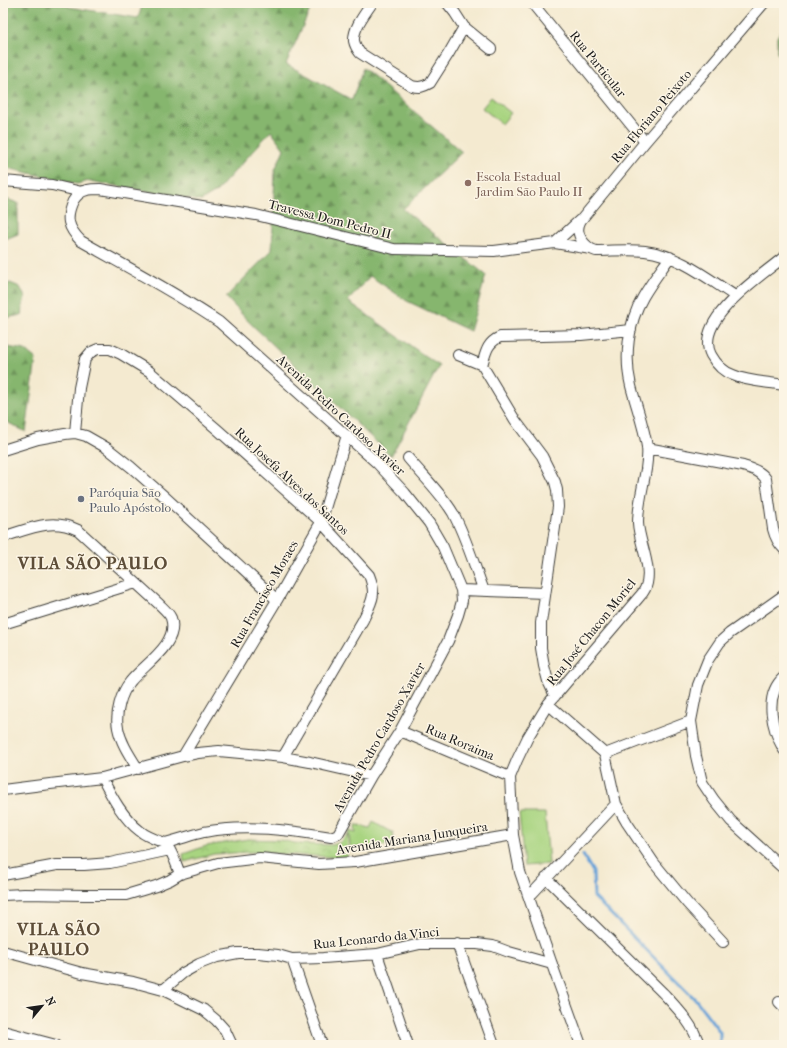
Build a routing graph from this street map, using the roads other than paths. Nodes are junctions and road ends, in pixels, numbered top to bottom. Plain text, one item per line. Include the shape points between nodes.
1 (372, 3) edge
2 (448, 3) edge
3 (532, 3) edge
4 (764, 3) edge
5 (464, 27) junction
6 (491, 50) dead end
7 (645, 142) junction
8 (3, 181) edge
9 (82, 192) junction
10 (581, 220) junction
11 (555, 243) junction
12 (591, 249) junction
13 (670, 256) junction
14 (784, 256) edge
15 (735, 296) junction
16 (631, 330) junction
17 (458, 355) dead end
18 (482, 365) junction
19 (784, 385) edge
20 (75, 433) junction
21 (346, 435) junction
22 (647, 448) junction
23 (3, 450) edge
24 (408, 458) dead end
25 (321, 522) junction
26 (3, 538) edge
27 (784, 549) edge
28 (136, 583) junction
29 (461, 590) junction
30 (484, 591) junction
31 (545, 593) junction
32 (784, 595) edge
33 (277, 600) junction
34 (3, 624) edge
35 (784, 677) edge
36 (555, 696) junction
37 (548, 704) junction
38 (691, 721) junction
39 (400, 731) junction
40 (784, 750) edge
41 (605, 754) junction
42 (183, 756) junction
43 (283, 757) junction
44 (138, 769) junction
45 (370, 776) junction
46 (510, 777) junction
47 (102, 778) junction
48 (3, 790) edge
49 (616, 804) junction
50 (513, 835) junction
51 (168, 847) junction
52 (784, 869) edge
53 (3, 874) edge
54 (180, 874) junction
55 (546, 878) junction
56 (3, 895) edge
57 (529, 897) junction
58 (722, 942) dead end
59 (457, 943) junction
60 (3, 951) edge
61 (377, 954) junction
62 (292, 959) junction
63 (552, 964) junction
64 (163, 990) junction
65 (3, 1031) edge
66 (56, 1045) edge
67 (232, 1045) edge
68 (322, 1045) edge
69 (408, 1045) edge
70 (494, 1045) edge
71 (581, 1045) edge
72 (699, 1045) edge

1 - 5 street via 357,28 354,41 356,47 360,53 418,88 430,83
2 - 5 street
3 - 7 street, Rua Particular
4 - 7 street, Rua Floriano Peixoto
5 - 6 street
7 - 10 street, Rua Floriano Peixoto
8 - 9 street via 52,185
9 - 11 street, Travessa Dom Pedro II via 100,189 256,215 394,249 494,251
9 - 21 street, Avenida Pedro Cardoso Xavier via 75,197 68,215 74,234 81,241 219,322
10 - 11 street
10 - 12 street via 578,224 579,236
11 - 12 street, Travessa Dom Pedro II
12 - 13 street, Travessa Dom Pedro II via 645,251
13 - 15 street, Travessa Dom Pedro II
13 - 16 street, Rua José Chacon Moriel via 642,298
14 - 15 street
15 - 19 street via 715,321 709,334 708,345 713,359 720,367 735,376
16 - 18 street via 581,335 500,337 488,346
16 - 22 street, Rua José Chacon Moriel via 627,347 630,384
17 - 18 street
18 - 31 street via 515,420 542,456 557,490 558,508
20 - 23 street via 38,439
20 - 25 street, Rua Josefa Alves dos Santos via 79,388 85,359 98,349 110,350 149,371
20 - 33 street via 102,445 131,467
21 - 25 street, Rua Francisco Moraes
21 - 29 street, Avenida Pedro Cardoso Xavier via 377,463 429,522 443,547
22 - 27 street via 743,466 762,474 766,479 775,536
22 - 36 street, Rua José Chacon Moriel via 638,523 648,581 640,596
24 - 30 street via 453,513
25 - 33 street, Rua Francisco Moraes
25 - 43 street, Rua Josefa Alves dos Santos via 369,575 373,584 373,600 364,620
26 - 28 street via 39,526 70,526 78,530
28 - 34 street
28 - 44 street via 168,614 172,625 171,634 162,651 130,682 122,696 118,711 118,727 128,754
29 - 30 street
29 - 39 street, Avenida Pedro Cardoso Xavier via 462,601 448,641
30 - 31 street
31 - 36 street via 541,648 548,681
32 - 38 street via 720,642 708,660 698,685
33 - 42 street, Rua Francisco Moraes
35 - 40 street via 773,694 771,709 775,730
36 - 37 street, Rua José Chacon Moriel
37 - 41 street
37 - 46 street, Rua José Chacon Moriel via 528,737
38 - 41 street
38 - 52 street via 702,782 731,821
39 - 45 street, Avenida Pedro Cardoso Xavier
39 - 46 street, Rua Roraima
41 - 49 street
42 - 43 street via 219,751
42 - 44 street
43 - 45 street
44 - 47 street
45 - 51 street, Avenida Pedro Cardoso Xavier via 336,835 330,837 283,830 228,829 205,832
46 - 50 street, Rua José Chacon Moriel
47 - 48 street
47 - 51 street via 114,800 141,832
49 - 55 street
49 - 58 street via 654,863
50 - 54 street, Avenida Mariana Junqueira via 355,862 318,864 260,858 218,863
50 - 57 street via 520,872
51 - 53 street via 110,863 84,866 56,865
51 - 54 street
54 - 56 street, Avenida Mariana Junqueira via 156,886 126,895
55 - 57 street
55 - 72 street via 664,993 691,1026
57 - 63 street
59 - 61 street, Rua Leonardo da Vinci via 420,944
59 - 63 street, Rua Leonardo da Vinci via 493,946
59 - 70 street
60 - 64 street via 82,973
61 - 62 street, Rua Leonardo da Vinci
61 - 69 street
62 - 64 street, Rua Leonardo da Vinci via 278,954 258,953 217,957 183,973
62 - 68 street
63 - 71 street
64 - 67 street via 204,1010 224,1030
65 - 66 street

